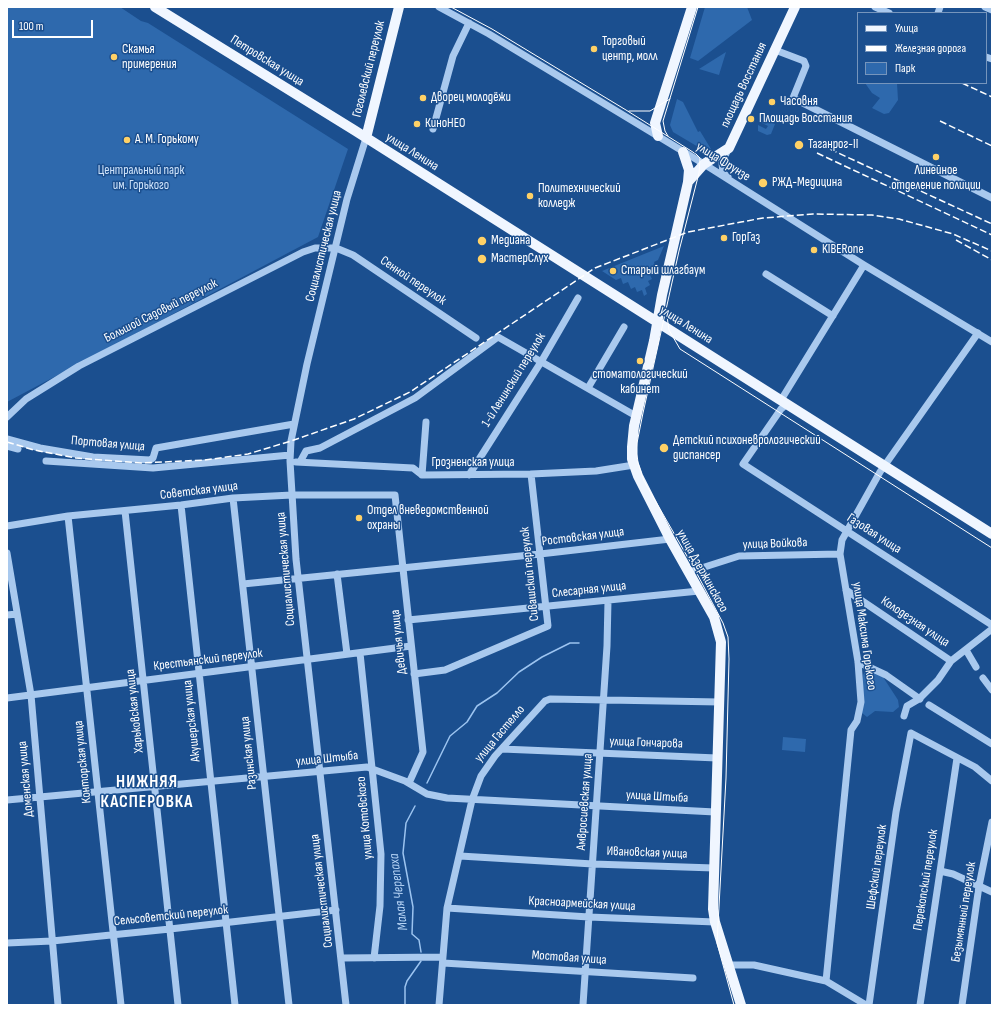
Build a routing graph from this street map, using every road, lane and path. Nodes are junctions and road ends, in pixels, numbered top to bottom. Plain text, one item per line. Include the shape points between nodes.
1 (155, 7) edge
2 (399, 7) edge
3 (439, 7) edge
4 (692, 7) edge
5 (795, 7) edge
6 (875, 7) edge
7 (985, 7) edge
8 (992, 10) edge
9 (887, 12) edge
10 (469, 23) junction
11 (775, 50) junction
12 (433, 129) dead end
13 (658, 136) junction
14 (366, 138) junction
15 (729, 148) junction
16 (683, 152) junction
17 (704, 164) junction
18 (689, 170) junction
19 (688, 182) junction
20 (734, 183) junction
21 (992, 198) edge
22 (336, 248) junction
23 (864, 265) junction
24 (766, 274) dead end
25 (578, 298) dead end
26 (834, 316) junction
27 (657, 323) junction
28 (624, 327) dead end
29 (978, 334) junction
30 (476, 338) dead end
31 (992, 342) edge
32 (541, 362) junction
33 (588, 388) junction
34 (784, 402) junction
35 (8, 414) edge
36 (636, 416) junction
37 (426, 422) dead end
38 (294, 424) junction
39 (7, 438) edge
40 (7, 446) edge
41 (18, 449) dead end
42 (290, 458) junction
43 (46, 461) dead end
44 (300, 462) junction
45 (634, 465) junction
46 (886, 466) junction
47 (531, 474) junction
48 (422, 475) junction
49 (469, 475) junction
50 (292, 495) junction
51 (394, 495) joint
52 (233, 498) junction
53 (181, 505) junction
54 (125, 511) junction
55 (68, 516) junction
56 (7, 526) edge
57 (847, 530) junction
58 (992, 534) edge
59 (670, 539) junction
60 (7, 553) edge
61 (540, 554) junction
62 (840, 554) junction
63 (403, 568) junction
64 (689, 572) junction
65 (337, 574) junction
66 (298, 578) junction
67 (243, 584) junction
68 (846, 590) junction
69 (699, 591) junction
70 (608, 601) junction
71 (546, 607) junction
72 (17, 614) junction
73 (7, 615) edge
74 (408, 620) junction
75 (992, 625) edge
76 (992, 629) edge
77 (411, 646) junction
78 (966, 650) junction
79 (360, 653) junction
80 (347, 654) junction
81 (307, 660) junction
82 (951, 661) junction
83 (858, 662) junction
84 (252, 667) junction
85 (976, 667) dead end
86 (199, 673) junction
87 (414, 674) junction
88 (983, 678) dead end
89 (143, 680) junction
90 (87, 688) junction
91 (992, 690) edge
92 (31, 694) junction
93 (7, 698) edge
94 (920, 699) junction
95 (604, 700) junction
96 (720, 702) junction
97 (929, 705) dead end
98 (904, 716) dead end
99 (992, 744) edge
100 (502, 749) junction
101 (600, 753) junction
102 (717, 758) junction
103 (957, 758) junction
104 (372, 768) junction
105 (320, 772) junction
106 (263, 777) junction
107 (992, 781) edge
108 (211, 782) junction
109 (409, 783) junction
110 (155, 787) junction
111 (98, 792) junction
112 (40, 797) junction
113 (7, 800) edge
114 (472, 800) junction
115 (596, 806) junction
116 (715, 812) junction
117 (992, 822) edge
118 (460, 856) junction
119 (593, 864) junction
120 (714, 868) junction
121 (940, 871) junction
122 (979, 886) junction
123 (992, 892) edge
124 (447, 908) junction
125 (336, 910) junction
126 (278, 916) junction
127 (589, 917) junction
128 (226, 922) junction
129 (715, 922) junction
130 (170, 929) junction
131 (114, 934) junction
132 (52, 941) junction
133 (7, 943) edge
134 (342, 958) junction
135 (374, 958) junction
136 (443, 960) junction
137 (728, 965) junction
138 (585, 971) junction
139 (693, 978) dead end
140 (826, 981) junction
141 (58, 1005) edge
142 (121, 1005) edge
143 (178, 1005) edge
144 (235, 1005) edge
145 (290, 1005) edge
146 (346, 1005) edge
147 (439, 1005) edge
148 (583, 1005) edge
149 (741, 1005) edge
150 (866, 1005) edge
151 (869, 1005) edge
152 (920, 1005) edge
153 (962, 1005) edge

1 - 14 main road, Петровская улица
2 - 14 main road, Гоголевский переулок
3 - 10 street, улица Фрунзе
4 - 13 main road via 655,122
5 - 11 main road, площадь Восстания
6 - 9 street
7 - 8 street
10 - 12 street via 453,56
10 - 13 street, улица Фрунзе
11 - 15 main road, площадь Восстания
11 - 21 street via 804,61 805,69 793,98
13 - 16 street, улица Фрунзе
14 - 22 street, Социалистическая улица via 347,199
14 - 27 main road, улица Ленина
15 - 17 main road, площадь Восстания
15 - 20 street via 722,163 724,173
16 - 17 street, улица Фрунзе
16 - 18 main road
17 - 18 street
17 - 19 main road, улица Дзержинского
17 - 20 street, улица Фрунзе
18 - 19 main road
19 - 27 main road, улица Дзержинского
20 - 23 street, улица Фрунзе
22 - 30 street, Сенной переулок via 353,256
22 - 35 street, Большой Садовый переулок via 316,248 303,252 79,366
22 - 38 street, Социалистическая улица
23 - 26 street
23 - 29 street, улица Фрунзе
24 - 26 street
25 - 32 street, 1-й Ленинский переулок
26 - 34 street
27 - 34 main road, улица Ленина
27 - 36 main road, улица Дзержинского
28 - 33 street
29 - 31 street, улица Фрунзе
29 - 46 street, улица Максима Горького
32 - 33 street
32 - 44 street via 498,337 415,398 323,446 306,451
32 - 49 street, 1-й Ленинский переулок
33 - 36 street
34 - 46 main road, улица Ленина
34 - 57 street, Газовая улица via 743,464
36 - 45 main road, улица Дзержинского via 632,447
37 - 48 street
38 - 39 street, Портовая улица via 156,448 150,460 93,457 40,448
38 - 42 street, Социалистическая улица
40 - 41 street
42 - 43 street, Портовая улица via 153,468
42 - 44 street, Грозненская улица
42 - 50 street, Социалистическая улица
44 - 48 street, Грозненская улица via 413,468
45 - 47 street, Грозненская улица via 596,471
45 - 59 main road, улица Дзержинского
46 - 57 street, улица Максима Горького
46 - 58 main road, улица Ленина
47 - 49 street, Грозненская улица
47 - 61 street, Сивашский переулок
48 - 49 street, Грозненская улица
50 - 51 street, Советская улица
50 - 52 street, Советская улица
50 - 66 street, Социалистическая улица
51 - 63 street, Девичья улица
52 - 53 street, Советская улица
52 - 67 street, Разинская улица
53 - 54 street, Советская улица
53 - 86 street, Акушерская улица
54 - 55 street, Советская улица
54 - 89 street, Харьковская улица
55 - 56 street, Советская улица
55 - 90 street, Конторская улица
57 - 62 street, улица Максима Горького
57 - 75 street, Газовая улица
59 - 61 street, Ростовская улица
59 - 64 main road, улица Дзержинского
60 - 72 street, Доменская улица
61 - 63 street, Ростовская улица
61 - 71 street, Сивашский переулок
62 - 64 street, улица Войкова via 739,556
62 - 68 street, улица Максима Горького
63 - 65 street, Ростовская улица
63 - 74 street, Девичья улица
64 - 69 main road, улица Дзержинского
65 - 66 street, Ростовская улица
65 - 80 street
66 - 67 street, Ростовская улица
66 - 81 street, Социалистическая улица
67 - 84 street, Разинская улица
68 - 82 street, Колодезная улица
68 - 83 street, улица Максима Горького
69 - 70 street, Слесарная улица
69 - 96 main road, улица Дзержинского via 714,617 721,642
70 - 71 street, Слесарная улица
70 - 95 street, Амвросиевская улица
71 - 74 street, Слесарная улица
71 - 87 street, Сивашский переулок via 548,626 445,670
72 - 73 street
72 - 92 street, Доменская улица
74 - 77 street, Девичья улица
76 - 78 street
77 - 79 street, Крестьянский переулок
77 - 87 street, Девичья улица
78 - 82 street
78 - 85 street, Колодезная улица
79 - 80 street, Крестьянский переулок
79 - 104 street, улица Котовского
80 - 81 street, Крестьянский переулок
81 - 84 street, Крестьянский переулок
81 - 105 street, Социалистическая улица
82 - 94 street
83 - 94 street via 886,676
83 - 140 street, улица Максима Горького via 861,702 857,721 851,730
84 - 86 street, Крестьянский переулок
84 - 106 street, Разинская улица
86 - 89 street, Крестьянский переулок
86 - 108 street, Акушерская улица
87 - 109 street, Девичья улица via 423,752
88 - 91 street
89 - 90 street, Крестьянский переулок
89 - 110 street, Харьковская улица
90 - 92 street, Крестьянский переулок
90 - 111 street, Конторская улица
92 - 93 street, Крестьянский переулок
92 - 112 street, Доменская улица
94 - 98 street via 908,706
95 - 96 street, улица Гастелло
95 - 100 street, улица Гастелло via 545,701
95 - 101 street, Амвросиевская улица
96 - 102 main road, улица Дзержинского
97 - 99 street
100 - 101 street, улица Гончарова
100 - 114 street, улица Гастелло via 481,776
101 - 102 street, улица Гончарова
101 - 115 street, Амвросиевская улица
102 - 116 main road, улица Дзержинского
103 - 107 street
103 - 121 street, Перекопский переулок
103 - 151 street, Шефский переулок via 911,733 896,812
104 - 105 street, улица Штыба
104 - 109 street, улица Штыба
104 - 135 street, улица Котовского via 381,854
105 - 106 street, улица Штыба
105 - 125 street, Социалистическая улица
106 - 108 street, улица Штыба
106 - 126 street, Разинская улица
108 - 110 street, улица Штыба
108 - 128 street, Акушерская улица
109 - 114 street, улица Штыба via 427,794
110 - 111 street, улица Штыба
110 - 130 street, Харьковская улица
111 - 112 street, улица Штыба
111 - 131 street, Конторская улица
112 - 113 street, улица Штыба
112 - 132 street, Доменская улица
114 - 115 street, улица Штыба
114 - 118 street, улица Гастелло
115 - 116 street, улица Штыба
115 - 119 street, Амвросиевская улица
116 - 120 main road, улица Дзержинского
117 - 122 street, Безымянный переулок
118 - 119 street, Ивановская улица
118 - 124 street, улица Гастелло
119 - 120 street, Ивановская улица
119 - 127 street, Амвросиевская улица
120 - 129 main road, улица Дзержинского via 712,896
121 - 122 street
121 - 152 street, Перекопский переулок
122 - 123 street
122 - 153 street, Безымянный переулок
124 - 127 street, Красноармейская улица
124 - 136 street, улица Гастелло
125 - 126 street, Сельсоветский переулок
125 - 134 street, Социалистическая улица
126 - 128 street, Сельсоветский переулок
126 - 145 street, Разинская улица
127 - 129 street, Красноармейская улица
127 - 138 street, Амвросиевская улица
128 - 130 street, Сельсоветский переулок
128 - 144 street, Акушерская улица
129 - 137 main road, улица Дзержинского
130 - 131 street, Сельсоветский переулок
130 - 143 street, Харьковская улица
131 - 132 street, Сельсоветский переулок
131 - 142 street, Конторская улица
132 - 133 street, Сельсоветский переулок
132 - 141 street, Доменская улица
134 - 135 street, Мостовая улица
134 - 146 street, Социалистическая улица
135 - 136 street, Мостовая улица
136 - 138 street, Мостовая улица
136 - 147 street, улица Гастелло
137 - 140 street via 754,965
137 - 149 main road, улица Дзержинского
138 - 139 street, Мостовая улица
138 - 148 street, Амвросиевская улица
140 - 150 street

